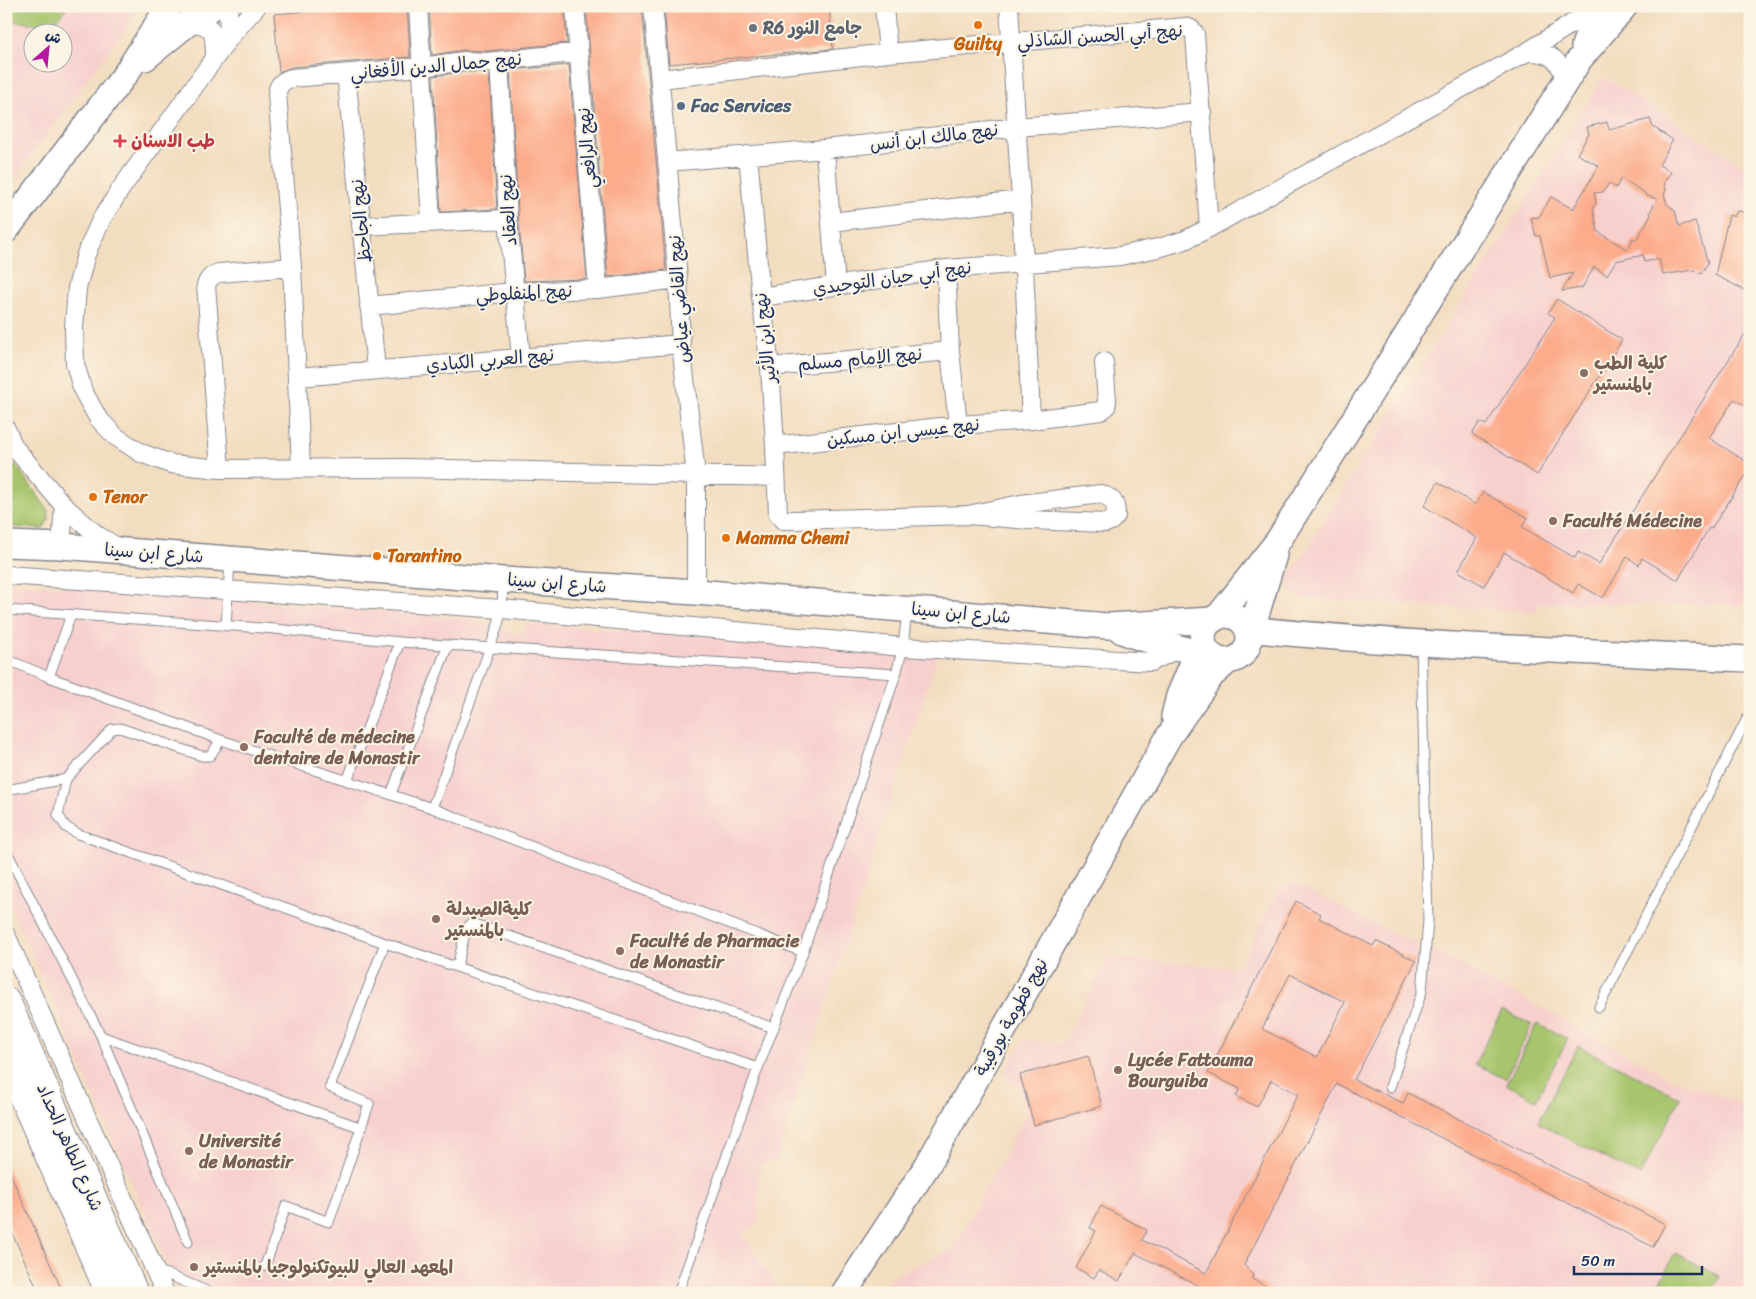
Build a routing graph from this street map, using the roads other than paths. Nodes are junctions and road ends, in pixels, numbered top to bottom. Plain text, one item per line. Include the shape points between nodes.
1 (170, 6) edge
2 (214, 6) edge
3 (228, 6) edge
4 (257, 6) edge
5 (418, 6) edge
6 (575, 6) edge
7 (654, 6) edge
8 (884, 6) edge
9 (1009, 6) edge
10 (1594, 6) edge
11 (1598, 6) edge
12 (1625, 6) edge
13 (188, 23) junction
14 (229, 38) junction
15 (1012, 42) junction
16 (1527, 52) junction
17 (888, 53) junction
18 (579, 54) junction
19 (215, 57) junction
20 (1579, 60) junction
21 (499, 61) junction
22 (422, 66) junction
23 (127, 72) junction
24 (346, 74) junction
25 (660, 78) junction
26 (1566, 83) junction
27 (1202, 112) junction
28 (1017, 127) junction
29 (825, 149) junction
30 (748, 156) junction
31 (667, 162) junction
32 (1021, 200) junction
33 (508, 219) junction
34 (431, 222) junction
35 (831, 222) junction
36 (361, 226) junction
37 (1209, 228) junction
38 (6, 230) edge
39 (1024, 262) junction
40 (292, 267) junction
41 (946, 269) junction
42 (678, 279) junction
43 (836, 286) junction
44 (598, 289) junction
45 (514, 292) junction
46 (761, 297) junction
47 (370, 306) junction
48 (681, 344) junction
49 (950, 351) junction
50 (520, 358) junction
51 (1104, 362) dead end
52 (770, 367) junction
53 (376, 369) junction
54 (298, 377) junction
55 (1031, 420) junction
56 (958, 425) junction
57 (6, 429) edge
58 (776, 446) junction
59 (301, 468) junction
60 (220, 469) junction
61 (696, 475) junction
62 (776, 477) junction
63 (64, 506) junction
64 (968, 515) junction
65 (6, 544) edge
66 (61, 546) junction
67 (126, 552) junction
68 (230, 559) junction
69 (6, 575) edge
70 (503, 580) junction
71 (228, 591) junction
72 (696, 592) junction
73 (502, 609) junction
74 (907, 609) junction
75 (6, 610) edge
76 (71, 615) junction
77 (226, 626) junction
78 (1108, 626) junction
79 (1219, 640) junction
80 (400, 642) junction
81 (1421, 643) junction
82 (448, 645) junction
83 (903, 647) junction
84 (489, 649) junction
85 (1750, 659) edge
86 (6, 660) edge
87 (896, 674) junction
88 (49, 677) junction
89 (1750, 713) edge
90 (221, 740) junction
91 (66, 779) junction
92 (347, 781) junction
93 (6, 790) edge
94 (392, 794) junction
95 (432, 808) junction
96 (6, 850) edge
97 (6, 935) edge
98 (384, 942) junction
99 (803, 952) junction
100 (457, 967) junction
101 (6, 1001) edge
102 (1599, 1007) dead end
103 (774, 1028) junction
104 (101, 1036) junction
105 (758, 1068) junction
106 (9, 1071) edge
107 (1390, 1087) dead end
108 (362, 1128) junction
109 (188, 1242) dead end
110 (265, 1266) dead end
111 (154, 1269) junction
112 (110, 1293) edge
113 (134, 1293) edge
114 (165, 1293) edge
115 (211, 1293) edge
116 (678, 1293) edge
117 (844, 1293) edge

1 - 23 main road
2 - 13 main road
3 - 14 street
4 - 14 street
5 - 22 street
6 - 18 street, نهج الرافعي
7 - 25 street, نهج القاضي عياض
8 - 17 street
9 - 15 street
10 - 16 street, نهج أبي حيان التوحيدي via 1587,14
11 - 20 main road
12 - 20 main road
13 - 19 street via 201,23 211,29 216,38
13 - 23 main road
14 - 19 street
15 - 17 street, نهج أبي الحسن الشاذلي
15 - 27 street, نهج أبي الحسن الشاذلي via 1186,27 1195,34
15 - 28 street
16 - 26 street via 1541,51 1558,61
16 - 37 street, نهج أبي حيان التوحيدي
17 - 25 street, نهج أبي الحسن الشاذلي
18 - 21 street, نهج جمال الدين الأفغاني
18 - 44 street, نهج الرافعي
19 - 60 street via 101,220 86,254 77,288 74,364 83,391 98,418 115,436 141,453 171,464
20 - 26 main road
21 - 22 street, نهج جمال الدين الأفغاني
21 - 33 street, نهج العقاد
22 - 24 street, نهج جمال الدين الأفغاني
22 - 34 street
23 - 38 main road
24 - 36 street, نهج الجاحظ
24 - 40 street, نهج جمال الدين الأفغاني via 288,79 280,85 277,94
25 - 31 street, نهج القاضي عياض
26 - 79 main road via 1278,541 1257,612
27 - 28 street, نهج مالك ابن أنس
27 - 37 street, نهج أبي الحسن الشاذلي
28 - 29 street, نهج مالك ابن أنس
28 - 32 street
29 - 30 street, نهج مالك ابن أنس
29 - 35 street
30 - 31 street, نهج مالك ابن أنس
30 - 46 street, نهج ابن الأثير
31 - 42 street, نهج القاضي عياض
32 - 35 street
32 - 39 street
33 - 34 street
33 - 45 street, نهج العقاد
34 - 36 street
35 - 43 street
36 - 47 street, نهج الجاحظ
37 - 39 street, نهج أبي حيان التوحيدي via 1186,240 1120,256
39 - 41 street, نهج أبي حيان التوحيدي
39 - 55 street
40 - 54 street
40 - 60 street via 218,273 206,285
41 - 43 street, نهج أبي حيان التوحيدي
41 - 49 street
42 - 44 street, نهج المنفلوطي
42 - 48 street, نهج القاضي عياض
43 - 46 street, نهج أبي حيان التوحيدي
44 - 45 street, نهج المنفلوطي
45 - 47 street, نهج المنفلوطي
45 - 50 street, نهج العقاد
46 - 52 street, نهج ابن الأثير
47 - 53 street, نهج الجاحظ
48 - 50 street, نهج العربي الكبادي
48 - 61 street, نهج القاضي عياض
49 - 52 street, نهج الإمام مسلم
49 - 56 street
50 - 53 street, نهج العربي الكبادي
51 - 55 street, نهج عيسى ابن مسكين via 1106,407
52 - 58 street, نهج ابن الأثير
53 - 54 street, نهج العربي الكبادي
54 - 59 street
55 - 56 street, نهج عيسى ابن مسكين
56 - 58 street, نهج عيسى ابن مسكين
57 - 63 street via 14,447
58 - 62 street, نهج ابن الأثير
59 - 60 street
59 - 61 street
61 - 62 street
61 - 72 street, نهج القاضي عياض
62 - 64 street, نهج ابن الأثير via 778,514 783,520
63 - 66 street
63 - 67 street via 96,535
64 - 64 street via 1021,504 1101,494 1116,505 1116,516 1106,522
65 - 66 main road, شارع ابن سينا
66 - 67 main road, شارع ابن سينا
67 - 68 main road, شارع ابن سينا
68 - 70 main road, شارع ابن سينا
68 - 71 lane
69 - 71 street
70 - 72 main road, شارع ابن سينا
70 - 73 lane
71 - 73 street
71 - 77 lane
72 - 74 main road, شارع ابن سينا
73 - 83 street
73 - 84 lane
74 - 78 main road, شارع ابن سينا
74 - 83 lane
75 - 76 lane
76 - 77 lane
76 - 88 lane
77 - 80 lane
78 - 79 main road
78 - 79 main road via 1142,638
79 - 81 main road via 1264,645 1314,636
79 - 83 street via 1151,662
79 - 117 main road, نهج فطومة بورقيبة via 1211,676 1169,736 927,1166
80 - 82 lane
80 - 92 lane
81 - 85 main road
81 - 107 lane via 1427,944 1422,991
82 - 84 lane
82 - 94 lane
83 - 87 lane
84 - 87 lane
84 - 95 lane
86 - 88 lane
87 - 99 lane
88 - 90 lane
89 - 102 lane
90 - 91 lane via 210,756 202,756 120,728 112,729
90 - 92 lane
91 - 93 lane
91 - 98 lane via 58,815 78,834
92 - 94 lane
94 - 95 lane
95 - 99 lane
96 - 104 lane
97 - 111 street
98 - 100 lane
98 - 108 lane via 330,1087 369,1104
99 - 103 lane
100 - 103 lane via 466,929 472,923
100 - 105 lane
101 - 113 main road, شارع الطاهر الحداد
103 - 105 lane
104 - 108 lane
104 - 109 lane
105 - 116 lane
106 - 112 main road, شارع الطاهر الحداد
108 - 110 lane via 329,1222 286,1206
111 - 114 street
111 - 115 lane

